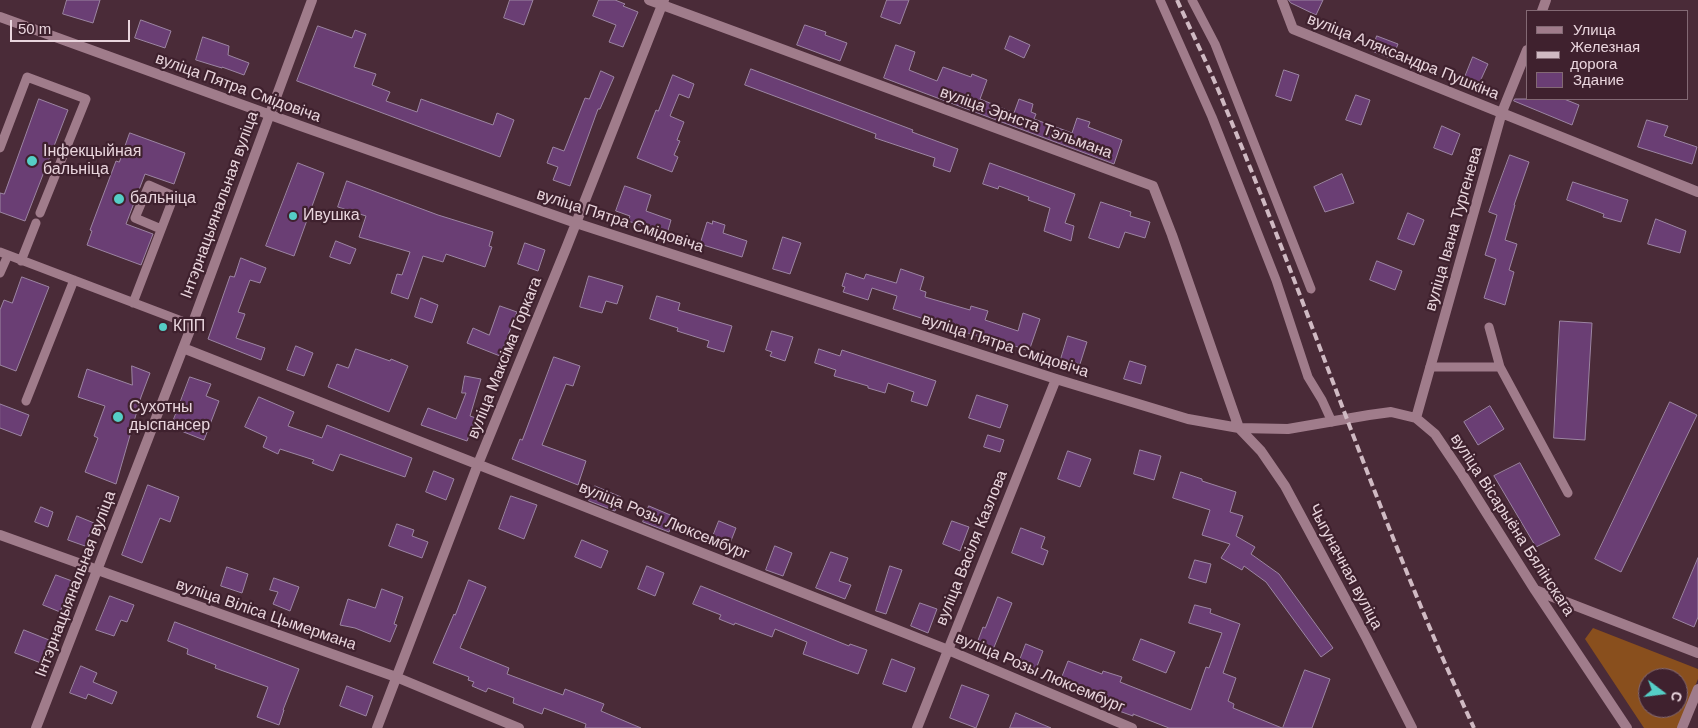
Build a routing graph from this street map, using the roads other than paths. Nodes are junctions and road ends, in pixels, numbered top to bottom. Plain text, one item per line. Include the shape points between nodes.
1 (312, 0) edge
2 (649, 0) edge
3 (1160, 0) edge
4 (1192, 0) edge
5 (1282, 0) edge
6 (663, 2) edge
7 (0, 17) edge
8 (1526, 52) edge
9 (1502, 112) junction
10 (270, 115) junction
11 (0, 148) edge
12 (1698, 192) edge
13 (40, 213) dead end
14 (36, 223) dead end
15 (576, 223) junction
16 (162, 229) junction
17 (4, 253) edge
18 (21, 260) junction
19 (0, 273) edge
20 (74, 280) junction
21 (1311, 289) dead end
22 (133, 303) junction
23 (192, 325) junction
24 (1489, 327) dead end
25 (183, 348) junction
26 (1430, 367) junction
27 (1500, 367) junction
28 (1056, 379) junction
29 (26, 401) dead end
30 (1416, 418) junction
31 (1332, 422) junction
32 (1239, 428) junction
33 (478, 464) junction
34 (1568, 493) dead end
35 (0, 535) edge
36 (97, 571) junction
37 (1536, 590) junction
38 (948, 650) junction
39 (1698, 654) edge
40 (396, 677) junction
41 (1698, 689) edge
42 (36, 728) edge
43 (377, 728) edge
44 (519, 728) edge
45 (917, 728) edge
46 (1132, 728) edge
47 (1412, 728) edge
48 (1627, 728) edge
49 (1682, 728) edge

1 - 10 street, Інтэрнацыянальная вуліца
2 - 6 street, вуліца Эрнста Тэльмана
3 - 31 lane via 1212,117 1276,280 1308,378
4 - 21 lane via 1215,44
5 - 9 street, вуліца Аляксандра Пушкіна via 1293,29
6 - 15 street, вуліца Максіма Горкага
6 - 32 street, вуліца Эрнста Тэльмана via 1152,186
7 - 10 street, вуліца Пятра Смідовіча
8 - 9 street, вуліца Івана Тургенева
9 - 12 street, вуліца Аляксандра Пушкіна
9 - 26 street, вуліца Івана Тургенева
10 - 15 street, вуліца Пятра Смідовіча
10 - 23 street, Інтэрнацыянальная вуліца
11 - 13 lane via 27,77 86,99
14 - 18 lane
15 - 28 street, вуліца Пятра Смідовіча
15 - 33 street, вуліца Максіма Горкага
16 - 16 lane via 174,196 148,186 135,218
16 - 22 lane
17 - 18 lane
17 - 19 lane
18 - 20 lane
20 - 22 lane
20 - 29 lane
22 - 23 lane
23 - 25 street, Інтэрнацыянальная вуліца
24 - 27 lane
25 - 33 street, вуліца Розы Люксембург
25 - 36 street, Інтэрнацыянальная вуліца
26 - 27 lane
26 - 30 street, вуліца Івана Тургенева
27 - 34 lane
28 - 32 street, вуліца Пятра Смідовіча via 1188,419
28 - 38 street, вуліца Васіля Казлова
30 - 31 street, вуліца Вісарыёна Бялінскага via 1391,412
30 - 37 street, вуліца Вісарыёна Бялінскага via 1435,434
31 - 32 street, вуліца Вісарыёна Бялінскага via 1288,429
32 - 47 street, Чыгуначная вуліца via 1261,451 1285,486
33 - 38 street, вуліца Розы Люксембург
33 - 40 street, вуліца Максіма Горкага
35 - 36 street, вуліца Віліса Цымермана
36 - 40 street, вуліца Віліса Цымермана
36 - 42 street, Інтэрнацыянальная вуліца
37 - 39 street
37 - 48 street, вуліца Вісарыёна Бялінскага
38 - 45 street, вуліца Васіля Казлова
38 - 46 street, вуліца Розы Люксембург
40 - 43 street, вуліца Максіма Горкага
40 - 44 street, вуліца Віліса Цымермана
41 - 49 street

